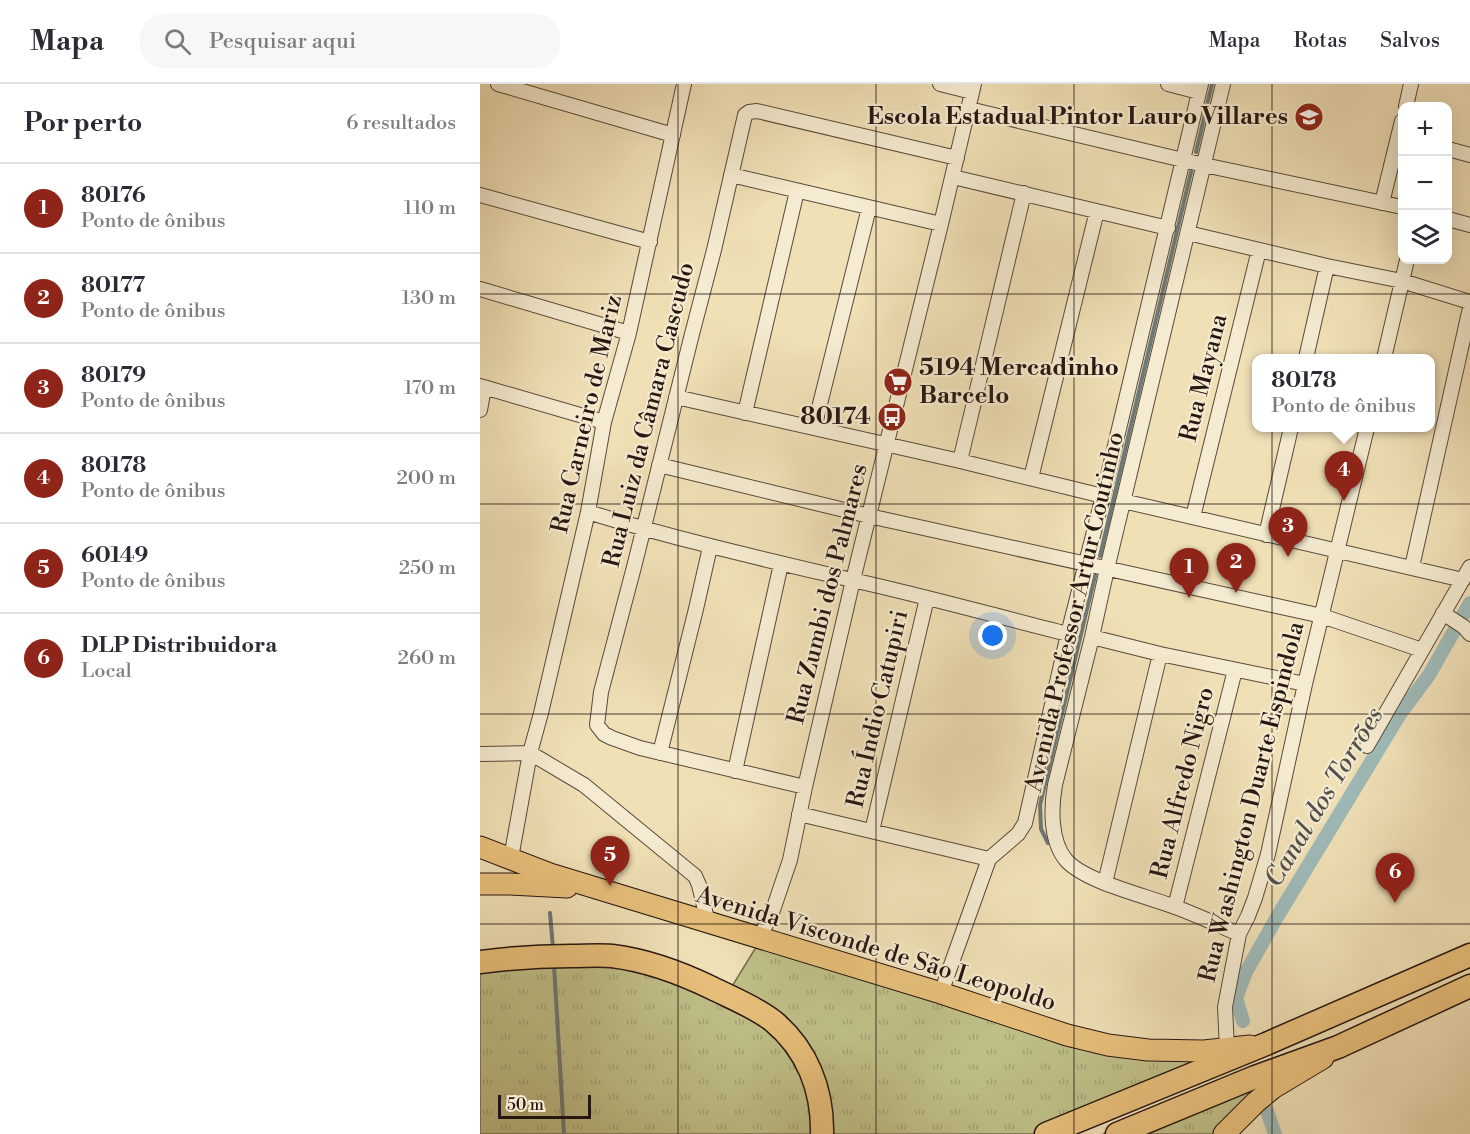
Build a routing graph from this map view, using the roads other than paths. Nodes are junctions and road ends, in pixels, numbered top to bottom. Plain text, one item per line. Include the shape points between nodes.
1 (498, 84) edge
2 (684, 84) edge
3 (940, 84) edge
4 (1168, 84) edge
5 (1223, 84) edge
6 (1411, 84) edge
7 (973, 88) edge
8 (1200, 88) edge
9 (1407, 102) edge
10 (969, 109) junction
11 (673, 135) junction
12 (1398, 147) edge
13 (1452, 150) edge
14 (1469, 152) edge
15 (957, 158) junction
16 (1184, 160) junction
17 (1204, 165) junction
18 (731, 175) junction
19 (953, 177) junction
20 (797, 191) junction
21 (1024, 193) junction
22 (480, 195) edge
23 (1382, 202) junction
24 (1398, 206) edge
25 (869, 208) junction
26 (1097, 210) junction
27 (1452, 220) edge
28 (941, 224) junction
29 (1470, 225) edge
30 (1168, 228) junction
31 (1188, 233) junction
32 (650, 242) junction
33 (1259, 250) junction
34 (1406, 264) edge
35 (1327, 266) junction
36 (1402, 281) junction
37 (480, 289) edge
38 (1470, 302) edge
39 (1470, 308) edge
40 (629, 333) junction
41 (1307, 354) edge
42 (1385, 354) edge
43 (482, 387) edge
44 (676, 397) junction
45 (480, 410) edge
46 (745, 412) junction
47 (604, 422) junction
48 (814, 428) junction
49 (1290, 432) edge
50 (1366, 432) edge
51 (887, 444) junction
52 (960, 461) junction
53 (659, 465) junction
54 (1031, 478) junction
55 (1103, 496) junction
56 (1123, 501) junction
57 (588, 512) junction
58 (870, 516) junction
59 (1193, 517) junction
60 (644, 530) junction
61 (1266, 535) junction
62 (710, 547) junction
63 (1338, 551) junction
64 (1086, 563) junction
65 (782, 564) junction
66 (1412, 567) junction
67 (1470, 567) edge
68 (1107, 568) junction
69 (853, 580) junction
70 (1463, 580) junction
71 (927, 598) junction
72 (1444, 614) junction
73 (1322, 616) junction
74 (1467, 630) edge
75 (1068, 634) junction
76 (1092, 637) junction
77 (1422, 650) junction
78 (1160, 654) junction
79 (1235, 669) junction
80 (1305, 684) junction
81 (1366, 746) dead end
82 (530, 753) junction
83 (660, 753) junction
84 (480, 754) edge
85 (735, 771) junction
86 (805, 787) junction
87 (799, 814) junction
88 (872, 831) junction
89 (480, 847) edge
90 (512, 858) junction
91 (989, 859) junction
92 (1106, 883) junction
93 (480, 884) edge
94 (598, 889) junction
95 (1175, 907) junction
96 (708, 923) junction
97 (1239, 934) junction
98 (760, 937) junction
99 (1470, 955) edge
100 (480, 962) edge
101 (1470, 987) edge
102 (941, 993) junction
103 (1266, 1044) junction
104 (1338, 1047) junction
105 (1227, 1049) junction
106 (822, 1134) edge
107 (1046, 1134) edge
108 (1117, 1134) edge
109 (1224, 1134) edge

1 - 11 street
2 - 11 street, Rua Carneiro de Mariz
3 - 7 street
4 - 8 street
5 - 17 street, Avenida Professor Artur Coutinho
6 - 9 street
7 - 10 street, Rua Zumbi dos Palmares
8 - 16 street, Avenida Professor Artur Coutinho
10 - 15 street, Rua Zumbi dos Palmares
10 - 16 street
11 - 32 street, Rua Carneiro de Mariz
12 - 23 street
13 - 14 street
15 - 18 street, Rua Luiz da Câmara Cascudo via 757,111 747,112 744,118
15 - 19 street, Rua Zumbi dos Palmares
16 - 17 street
16 - 30 street, Avenida Professor Artur Coutinho
17 - 23 street
17 - 31 street, Avenida Professor Artur Coutinho
18 - 20 street
18 - 44 street, Rua Luiz da Câmara Cascudo
19 - 21 street
19 - 28 street, Rua Zumbi dos Palmares
20 - 25 street
20 - 46 street
21 - 26 street
21 - 52 street
22 - 32 street
23 - 24 street
25 - 28 street
25 - 48 street
26 - 30 street
26 - 54 street
27 - 29 street
28 - 51 street, Rua Zumbi dos Palmares
30 - 55 street, Avenida Professor Artur Coutinho
31 - 33 street
31 - 56 street, Avenida Professor Artur Coutinho
32 - 40 street, Rua Carneiro de Mariz
33 - 35 street
33 - 59 street, Rua Mayana
34 - 36 street
35 - 36 street
35 - 41 street
36 - 38 street
36 - 42 street
37 - 40 street
39 - 66 street
40 - 47 street, Rua Carneiro de Mariz
43 - 45 street
43 - 47 street
44 - 46 street
44 - 53 street, Rua Luiz da Câmara Cascudo
46 - 48 street
47 - 57 street, Rua Carneiro de Mariz
48 - 51 street
49 - 61 street
50 - 63 street, Rua Washington Duarte Espindola
51 - 52 street
51 - 58 street, Rua Zumbi dos Palmares
52 - 54 street
53 - 58 street
53 - 60 street, Rua Luiz da Câmara Cascudo
54 - 55 street
55 - 64 street, Avenida Professor Artur Coutinho
56 - 59 street
56 - 68 street, Avenida Professor Artur Coutinho
57 - 60 street
57 - 82 street, Rua Carneiro de Mariz
58 - 64 street
58 - 69 street, Rua Zumbi dos Palmares
59 - 61 street
60 - 62 street
60 - 83 street, Rua Luiz da Câmara Cascudo via 601,692 597,722 598,728 612,738
61 - 63 street
62 - 65 street
62 - 83 street
63 - 66 street
63 - 73 street, Rua Washington Duarte Espindola
64 - 68 street
64 - 75 street, Avenida Professor Artur Coutinho
65 - 69 street
65 - 85 street
66 - 70 street
67 - 70 street
68 - 73 street
68 - 76 street, Avenida Professor Artur Coutinho
69 - 71 street
69 - 86 street, Rua Zumbi dos Palmares
70 - 72 street
71 - 75 street
71 - 88 street, Rua Índio Catupiri
72 - 74 street
72 - 77 street
73 - 77 street
73 - 80 street, Rua Washington Duarte Espindola
75 - 91 street, Avenida Professor Artur Coutinho via 1025,823
76 - 78 street
76 - 92 street, Avenida Professor Artur Coutinho via 1052,813 1065,859
77 - 81 street
78 - 79 street
78 - 92 street
79 - 80 street
79 - 95 street, Rua Alfredo Nigro
80 - 97 street, Rua Washington Duarte Espindola via 1268,854
82 - 84 street
82 - 90 street, Rua Carneiro de Mariz
82 - 96 street via 584,785 695,876
83 - 85 street
85 - 86 street
86 - 87 street, Rua Zumbi dos Palmares
87 - 88 street
87 - 98 street, Rua Zumbi dos Palmares via 790,861
88 - 91 street
89 - 90 main road, Avenida Visconde de São Leopoldo
90 - 94 main road, Avenida Visconde de São Leopoldo
91 - 102 street
92 - 95 street, Avenida Professor Artur Coutinho
93 - 94 main road
94 - 96 main road, Avenida Visconde de São Leopoldo
95 - 97 street, Avenida Professor Artur Coutinho
96 - 98 main road, Avenida Visconde de São Leopoldo
97 - 105 street, Rua Washington Duarte Espindola via 1225,1007
98 - 102 main road, Avenida Visconde de São Leopoldo
99 - 103 highway
100 - 106 highway via 518,957 612,956 665,969 726,995 771,1020 797,1047 815,1084
101 - 104 highway
102 - 105 main road, Avenida Visconde de São Leopoldo via 1108,1045 1157,1050
103 - 105 main road, Avenida Visconde de São Leopoldo
103 - 107 highway
104 - 108 highway
104 - 109 main road via 1273,1088

